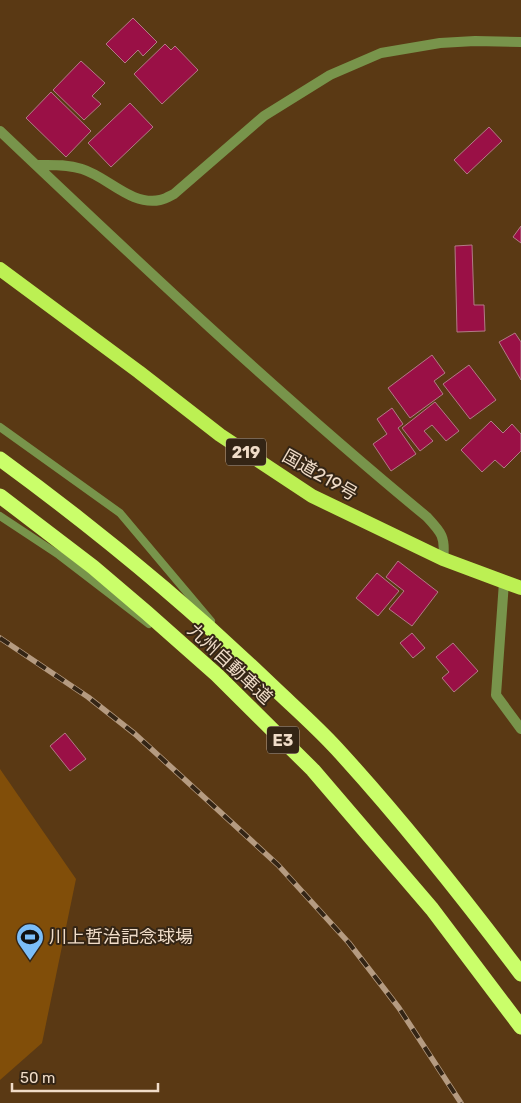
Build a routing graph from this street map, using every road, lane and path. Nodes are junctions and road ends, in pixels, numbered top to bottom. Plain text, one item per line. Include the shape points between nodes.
1 (521, 42) edge
2 (0, 131) edge
3 (36, 165) junction
4 (0, 269) edge
5 (0, 427) edge
6 (0, 459) edge
7 (0, 496) edge
8 (0, 516) edge
9 (443, 559) junction
10 (504, 582) junction
11 (521, 588) edge
12 (240, 655) junction
13 (217, 675) junction
14 (521, 729) edge
15 (521, 974) edge
16 (521, 1027) edge

1 - 3 street via 475,41 381,53 330,75 264,116 174,194 160,200 133,197 83,169
2 - 3 street
3 - 9 street via 296,406 427,516 440,531 445,544
4 - 9 highway, 国道219号 / 219 via 220,435 312,496
5 - 12 lane via 120,513
6 - 12 highway, 九州自動車道 / E3 via 114,546
7 - 13 highway, 九州自動車道 / E3 via 93,567
8 - 13 lane via 59,555
9 - 10 highway, 国道219号 / 219
10 - 11 highway, 国道219号 / 219
10 - 14 street via 496,695
12 - 15 highway, 九州自動車道 / E3 via 337,748 459,891
13 - 16 highway, 九州自動車道 / E3 via 313,770 432,909

